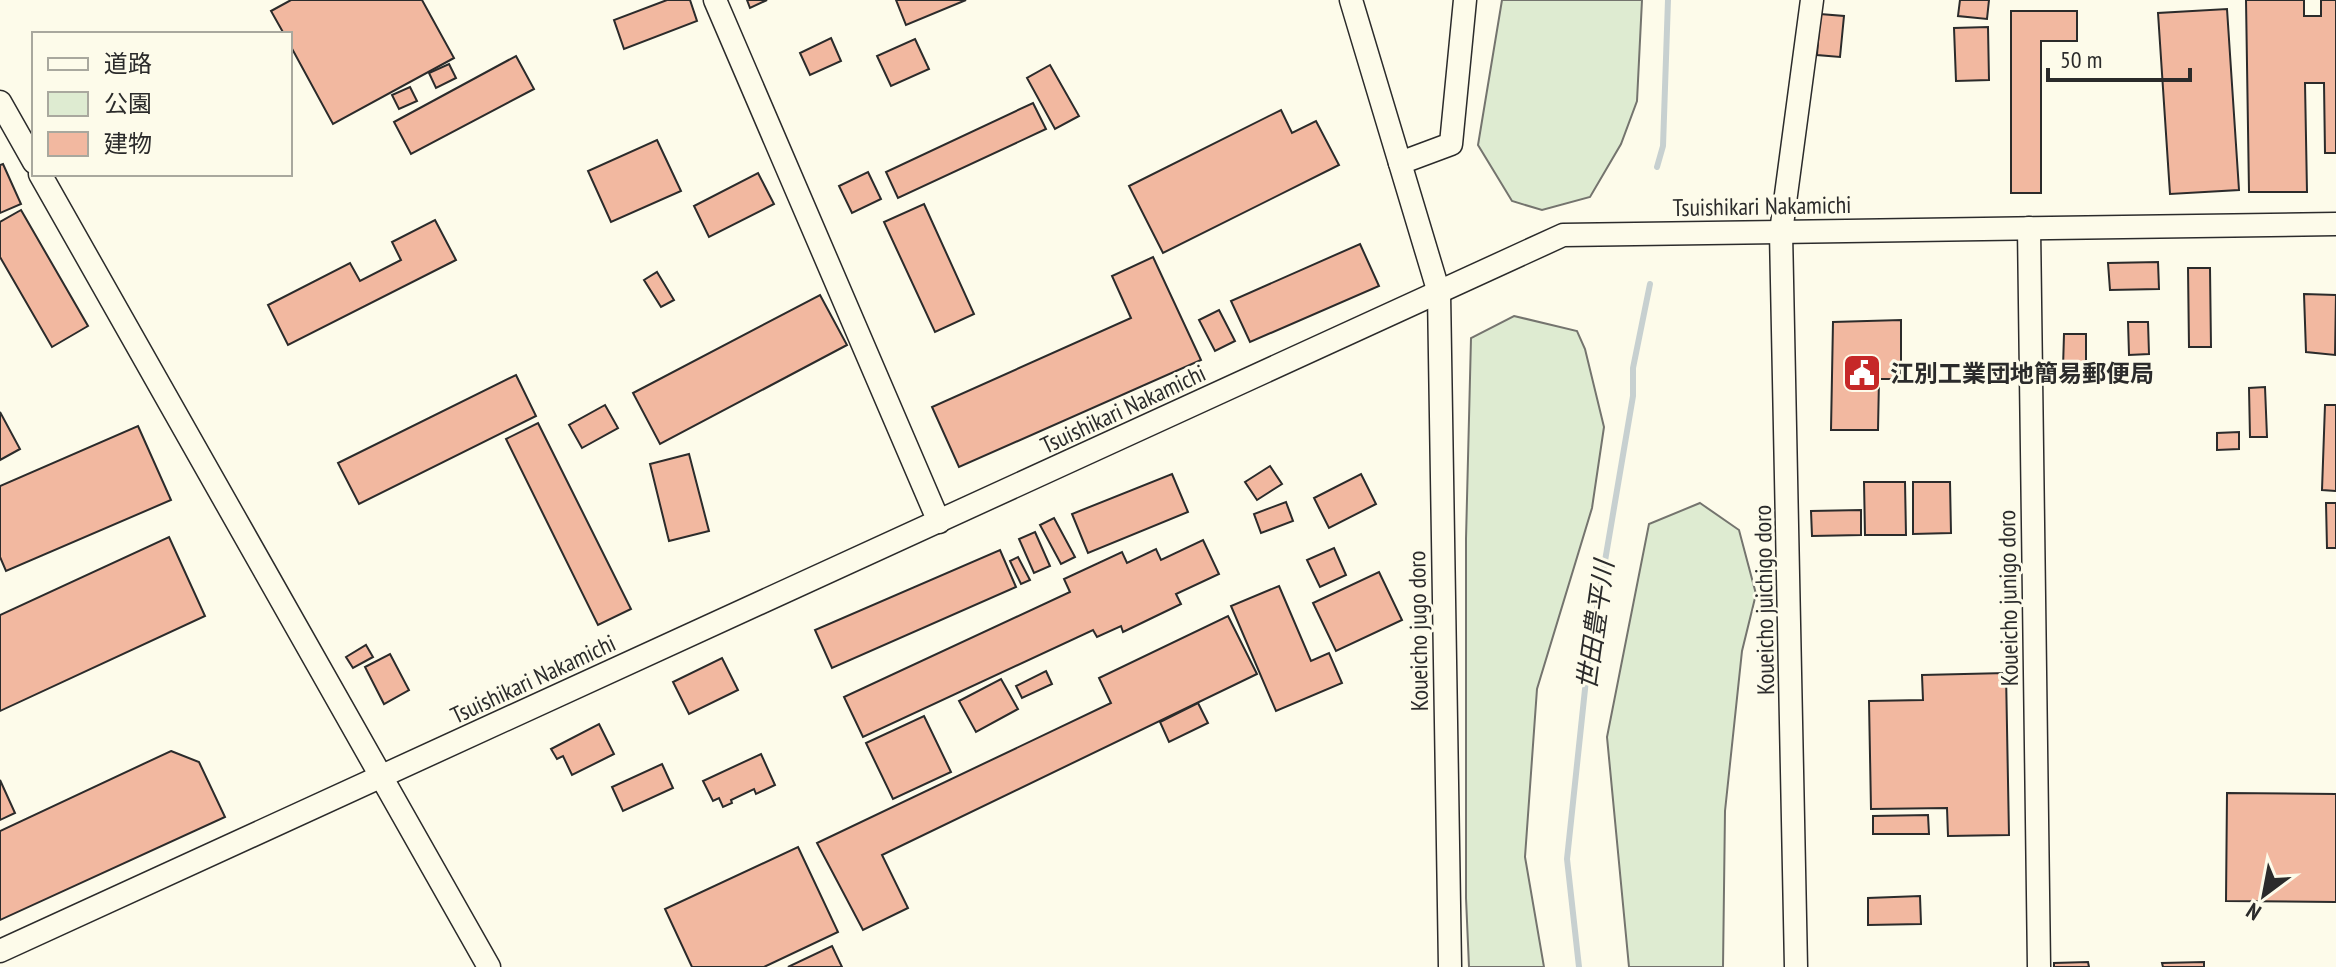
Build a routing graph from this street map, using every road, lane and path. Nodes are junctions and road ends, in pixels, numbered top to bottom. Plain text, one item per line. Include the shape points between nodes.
1 (715, 0) edge
2 (1351, 0) edge
3 (1465, 0) edge
4 (1812, 0) edge
5 (0, 102) edge
6 (32, 158) edge
7 (1400, 163) junction
8 (41, 176) edge
9 (2336, 224) edge
10 (2029, 228) junction
11 (1781, 232) junction
12 (1439, 293) junction
13 (939, 522) junction
14 (381, 777) junction
15 (0, 951) edge
16 (489, 967) edge
17 (1450, 967) edge
18 (1796, 967) edge
19 (2039, 967) edge

1 - 13 street
2 - 7 street, Koueicho jugo doro
3 - 7 street via 1451,144
4 - 11 street, Koueicho juichigo doro
5 - 6 street
7 - 12 street, Koueicho jugo doro
8 - 14 street
9 - 10 street, Tsuishikari Nakamichi
10 - 11 street, Tsuishikari Nakamichi
10 - 19 street, Koueicho junigo doro
11 - 12 street, Tsuishikari Nakamichi via 1563,235
11 - 18 street, Koueicho juichigo doro
12 - 13 street, Tsuishikari Nakamichi
12 - 17 street, Koueicho jugo doro
13 - 14 street, Tsuishikari Nakamichi
14 - 15 street, Tsuishikari Nakamichi
14 - 16 street

